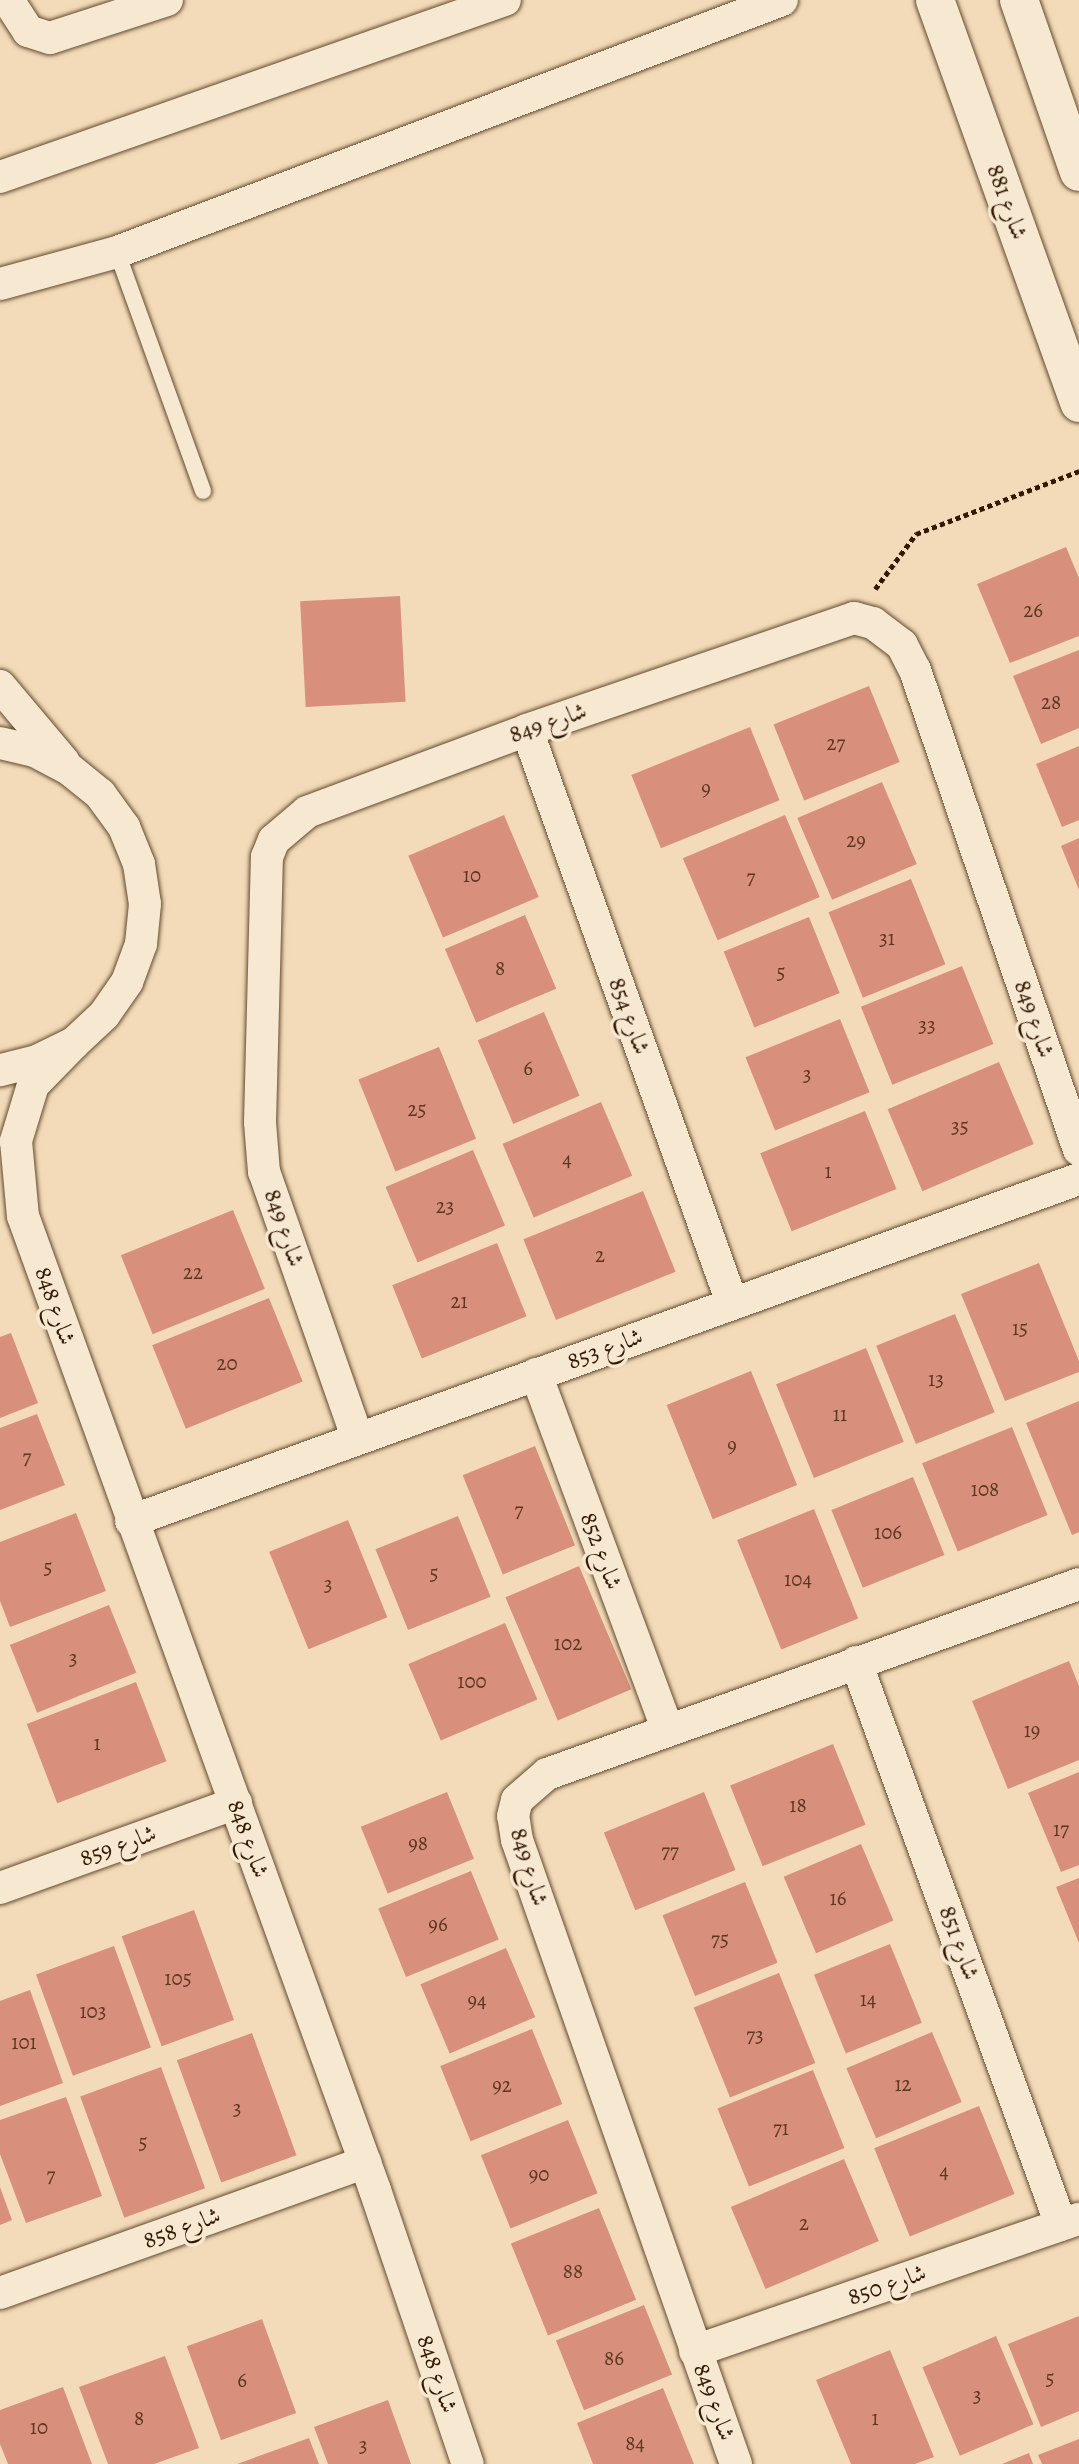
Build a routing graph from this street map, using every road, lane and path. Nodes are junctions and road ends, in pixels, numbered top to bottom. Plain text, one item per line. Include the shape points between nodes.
1 (8, 0) edge
2 (167, 0) edge
3 (505, 0) edge
4 (782, 0) edge
5 (935, 0) edge
6 (1018, 0) edge
7 (1076, 155) edge
8 (0, 177) edge
9 (117, 252) junction
10 (0, 284) edge
11 (1079, 403) edge
12 (1079, 471) edge
13 (204, 491) dead end
14 (854, 618) junction
15 (0, 686) edge
16 (527, 730) junction
17 (0, 743) edge
18 (69, 769) junction
19 (75, 1042) junction
20 (0, 1070) edge
21 (1079, 1150) edge
22 (1079, 1179) edge
23 (0, 1181) edge
24 (23, 1216) junction
25 (732, 1303) junction
26 (536, 1374) junction
27 (357, 1437) junction
28 (131, 1521) junction
29 (1079, 1584) edge
30 (856, 1662) junction
31 (667, 1728) junction
32 (236, 1803) junction
33 (0, 1888) edge
34 (365, 2162) junction
35 (1070, 2222) edge
36 (0, 2293) edge
37 (695, 2351) junction
38 (468, 2464) edge
39 (736, 2464) edge

1 - 2 street via 27,31 50,38
3 - 8 street
4 - 9 street
5 - 11 street, شارع 881
6 - 7 street
9 - 10 street
9 - 13 lane
12 - 14 path via 915,534
14 - 16 street, شارع 849
14 - 21 street, شارع 849 via 888,633 902,645 915,670
15 - 18 street
16 - 25 street, شارع 854
16 - 27 street, شارع 849 via 307,812 274,840 267,857 260,1122 264,1172
17 - 18 street via 35,751
18 - 19 street via 100,794 124,827 139,864 145,904 141,944 127,982 104,1015
19 - 20 street via 37,1061
19 - 24 street, شارع 848 via 33,1085 19,1129 16,1141
22 - 25 street, شارع 853
23 - 24 street, شارع 848
24 - 28 street, شارع 848
25 - 26 street, شارع 853
26 - 27 street, شارع 853
26 - 31 street, شارع 852
27 - 28 street, شارع 853
28 - 32 street, شارع 848
29 - 30 street, شارع 849
30 - 31 street, شارع 849
30 - 35 street, شارع 851
31 - 37 street, شارع 849 via 547,1774 517,1800 513,1816 517,1840
32 - 33 street, شارع 859
32 - 34 street, شارع 848
34 - 36 street, شارع 858
34 - 38 street, شارع 848
35 - 37 street, شارع 850
37 - 39 street, شارع 849

